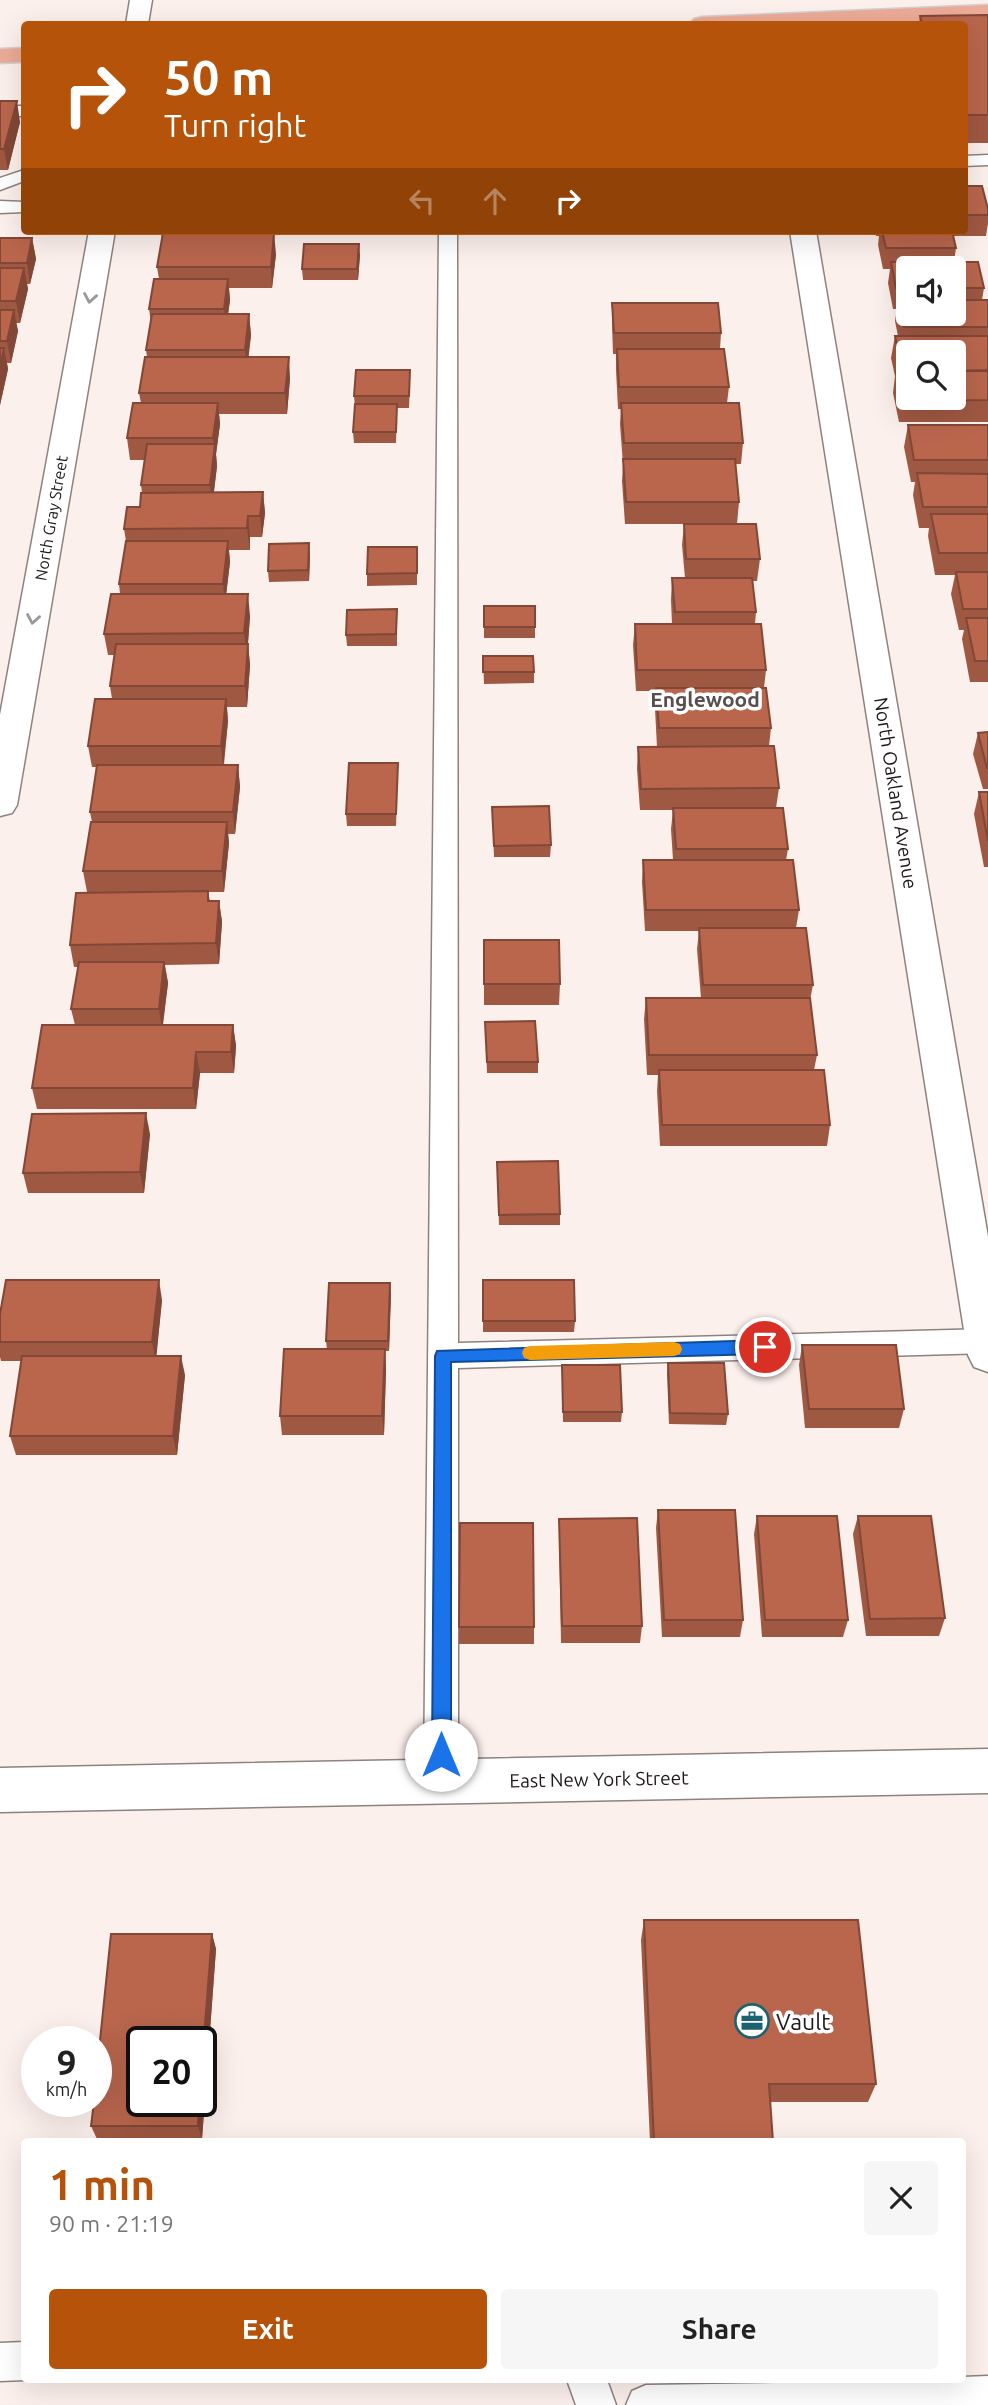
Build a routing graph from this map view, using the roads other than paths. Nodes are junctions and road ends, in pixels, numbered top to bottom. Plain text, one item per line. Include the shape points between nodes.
1 (141, 0) edge
2 (988, 12) edge
3 (137, 21) edge
4 (808, 21) edge
5 (21, 55) edge
6 (0, 56) edge
7 (0, 111) edge
8 (21, 111) edge
9 (988, 160) edge
10 (968, 161) edge
11 (21, 176) edge
12 (0, 184) edge
13 (21, 206) edge
14 (0, 207) edge
15 (101, 235) edge
16 (448, 235) edge
17 (804, 235) edge
18 (0, 805) edge
19 (987, 1346) edge
20 (443, 1356) junction
21 (988, 1771) edge
22 (441, 1782) junction
23 (0, 1790) edge
24 (21, 2361) edge
25 (0, 2362) edge
26 (588, 2383) edge
27 (988, 2396) edge
28 (596, 2405) edge
29 (646, 2405) edge

1 - 3 street
2 - 4 main road
5 - 6 main road
7 - 8 lane
9 - 10 lane
11 - 12 lane
13 - 14 lane
15 -> 18 street, North Gray Street
16 - 20 lane
17 - 19 street, North Oakland Avenue
19 - 20 lane
20 - 22 lane
21 - 22 street, East New York Street
22 - 23 street, East New York Street
24 - 25 lane
26 - 28 lane
27 - 29 lane

